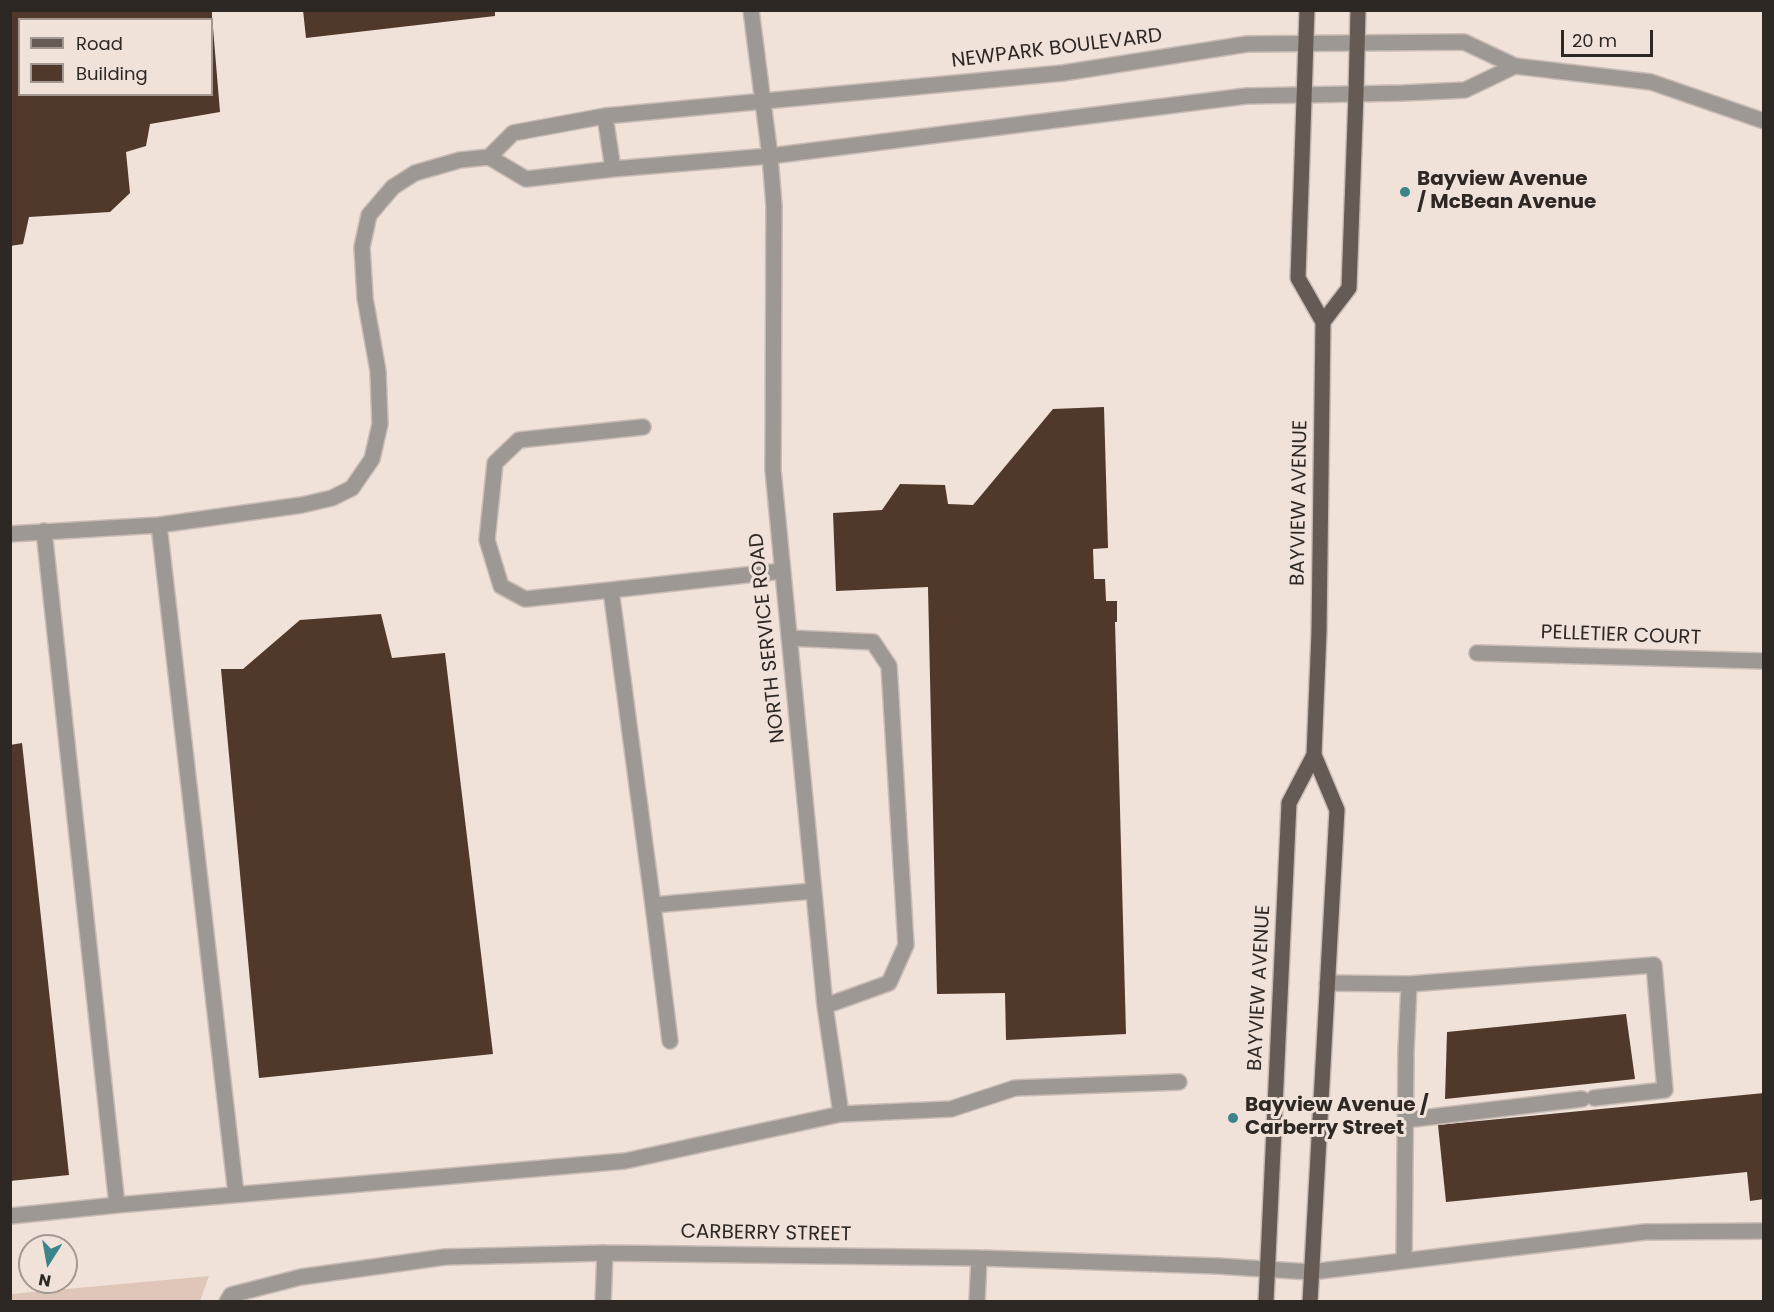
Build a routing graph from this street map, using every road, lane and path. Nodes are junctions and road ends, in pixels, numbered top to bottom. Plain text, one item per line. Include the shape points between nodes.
1 (751, 10) edge
2 (1307, 10) edge
3 (1358, 10) edge
4 (1357, 42) junction
5 (1306, 44) junction
6 (1515, 66) junction
7 (1356, 94) junction
8 (1304, 95) junction
9 (763, 102) junction
10 (605, 116) junction
11 (1764, 121) edge
12 (770, 156) junction
13 (489, 157) junction
14 (613, 169) junction
15 (1323, 322) junction
16 (643, 428) dead end
17 (159, 525) junction
18 (44, 531) junction
19 (10, 534) edge
20 (782, 571) junction
21 (611, 590) junction
22 (789, 638) junction
23 (1478, 653) dead end
24 (1764, 661) edge
25 (1314, 755) junction
26 (813, 891) junction
27 (653, 905) junction
28 (1327, 982) junction
29 (1409, 984) junction
30 (825, 1006) junction
31 (670, 1041) dead end
32 (1179, 1082) dead end
33 (841, 1114) junction
34 (1406, 1120) junction
35 (236, 1194) junction
36 (117, 1205) junction
37 (10, 1216) edge
38 (1764, 1231) edge
39 (605, 1253) junction
40 (978, 1258) junction
41 (1404, 1261) junction
42 (1268, 1269) junction
43 (1311, 1272) junction
44 (227, 1302) edge
45 (603, 1302) edge
46 (977, 1302) edge
47 (1266, 1302) edge
48 (1310, 1302) edge

1 - 9 street
2 - 5 main road
3 - 4 main road
4 - 5 street, NEWPARK BOULEVARD
4 - 6 street, NEWPARK BOULEVARD via 1464,42
4 - 7 main road
5 - 8 main road
5 - 9 street, NEWPARK BOULEVARD via 1247,44 1063,73
6 - 7 street via 1465,90
6 - 11 street via 1651,82
7 - 8 street
7 - 15 main road via 1349,288
8 - 12 street via 1246,96
8 - 15 main road via 1298,278
9 - 10 street, NEWPARK BOULEVARD
9 - 12 street
10 - 13 street, NEWPARK BOULEVARD via 513,133
10 - 14 street
12 - 14 street
12 - 20 street, NORTH SERVICE ROAD via 774,206 773,470
13 - 14 street via 526,178
13 - 17 street via 460,160 415,173 393,187 369,215 362,246 363,267 378,371 380,424 372,459 352,488 332,498 302,505
15 - 25 main road, BAYVIEW AVENUE
16 - 21 street via 519,440 495,463 487,540 501,586 525,599
17 - 18 street
17 - 35 street
18 - 19 street
18 - 36 street
20 - 21 street
20 - 22 street, NORTH SERVICE ROAD
21 - 27 street
22 - 26 street, NORTH SERVICE ROAD
22 - 30 street via 873,642 889,666 906,945 889,983
23 - 24 street, PELLETIER COURT
25 - 28 main road, BAYVIEW AVENUE via 1336,810
25 - 42 main road, BAYVIEW AVENUE via 1289,803
26 - 27 street
26 - 30 street, NORTH SERVICE ROAD
27 - 31 street
28 - 29 street
28 - 43 main road, BAYVIEW AVENUE
29 - 34 street
29 - 34 street via 1654,965 1665,1090
30 - 33 street, NORTH SERVICE ROAD
32 - 33 street via 1015,1088 951,1109
33 - 35 street via 624,1161
34 - 41 street
35 - 36 street
36 - 37 street
38 - 41 street, CARBERRY STREET via 1644,1232
39 - 40 street, CARBERRY STREET
39 - 44 street, CARBERRY STREET via 445,1257 301,1277 231,1295
39 - 45 street
40 - 42 street, CARBERRY STREET
40 - 46 street
41 - 43 street, CARBERRY STREET
42 - 43 street, CARBERRY STREET
42 - 47 main road, BAYVIEW AVENUE
43 - 48 main road, BAYVIEW AVENUE

